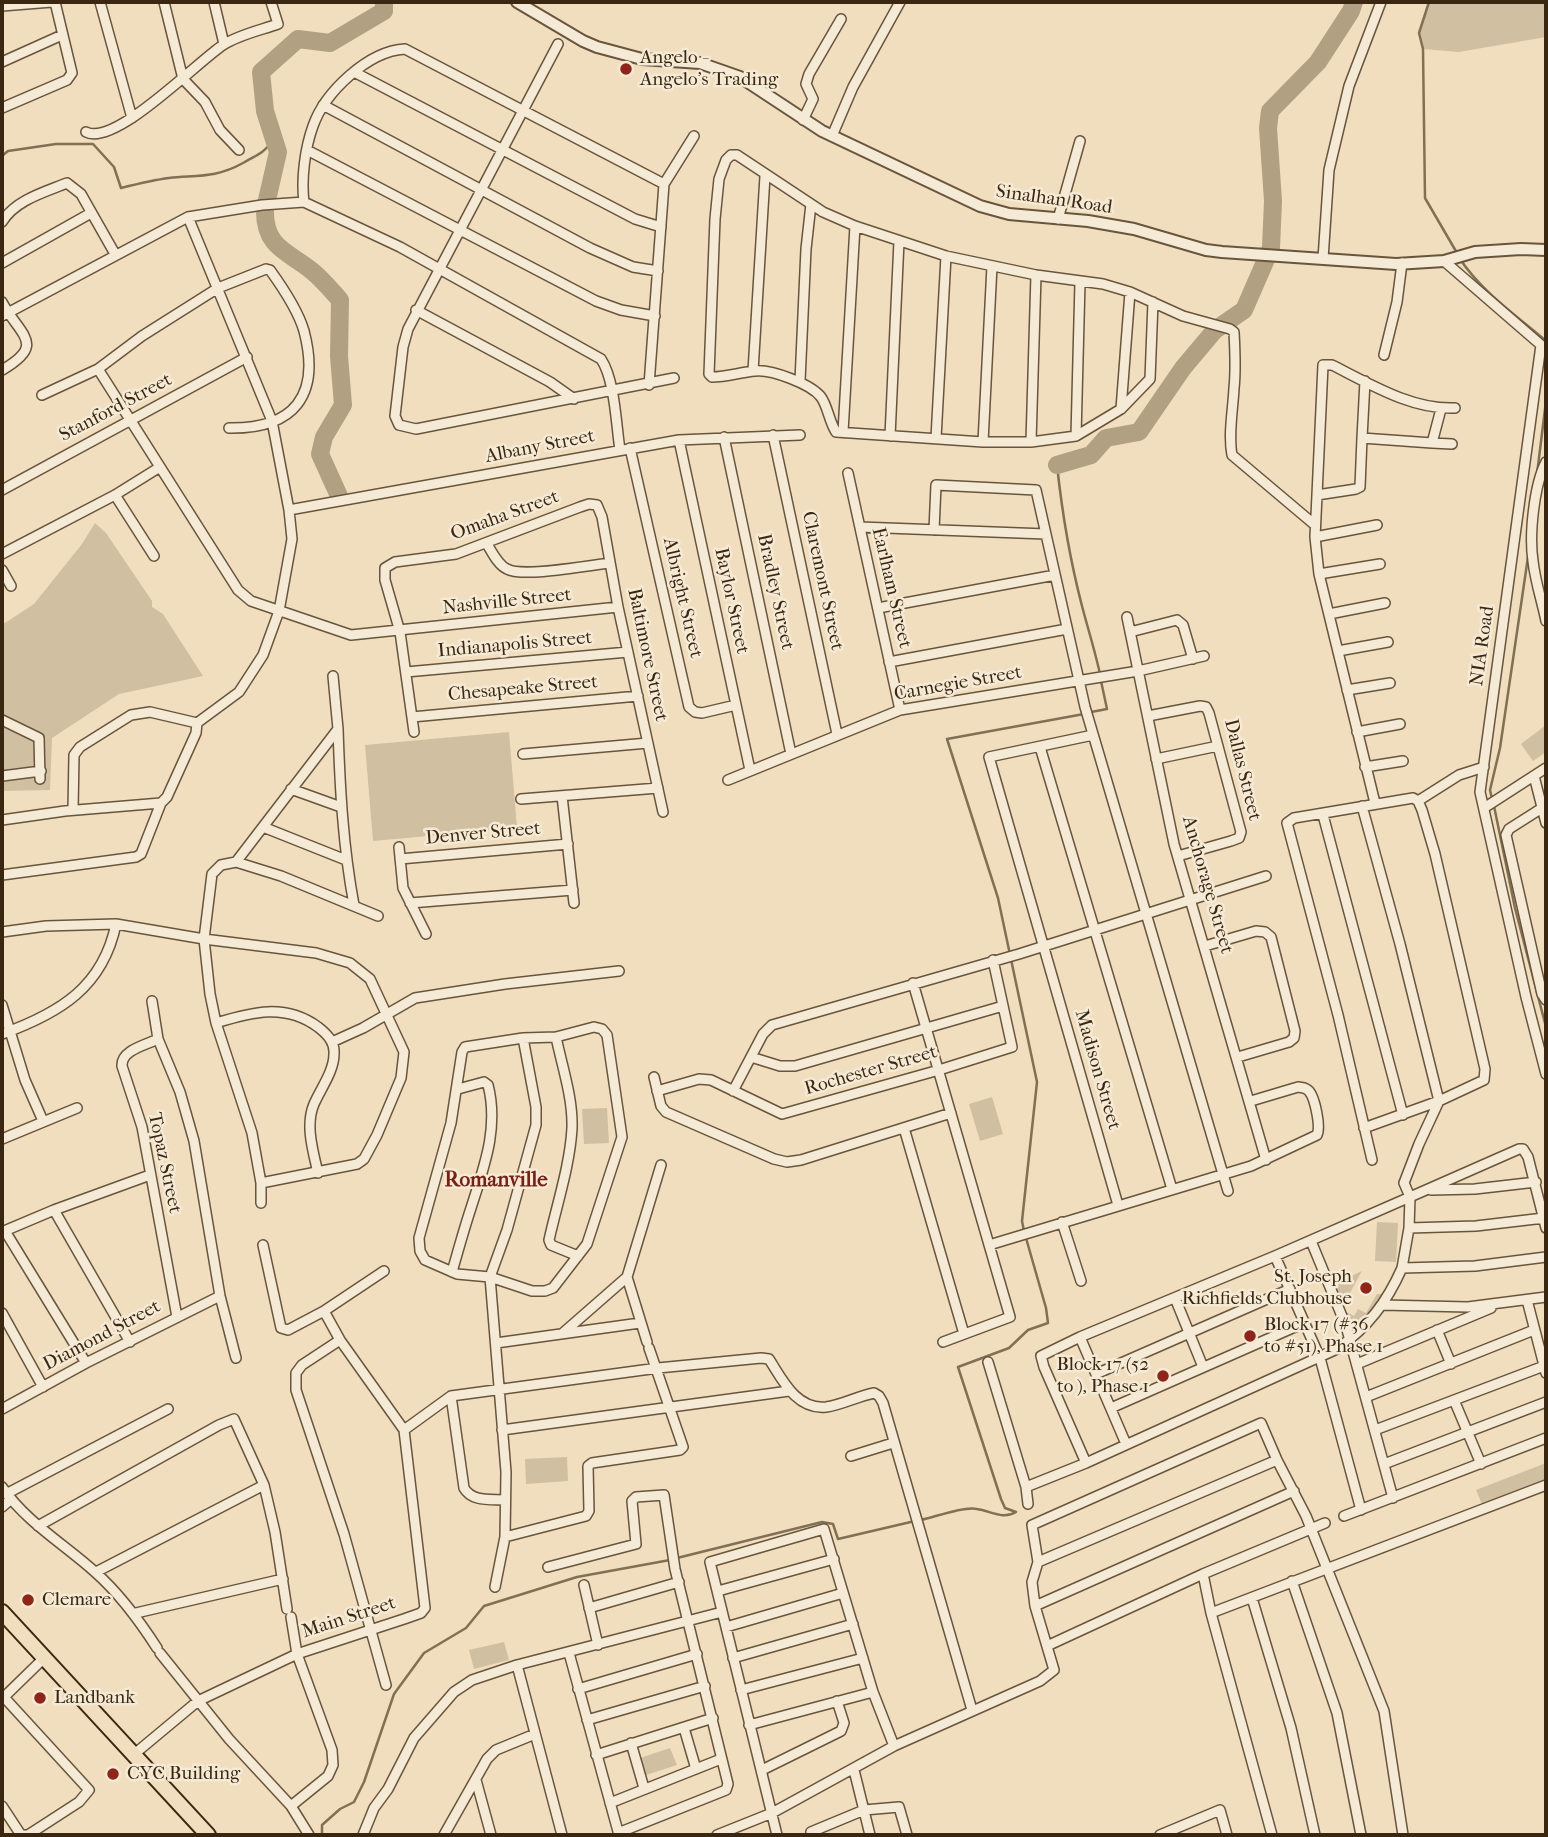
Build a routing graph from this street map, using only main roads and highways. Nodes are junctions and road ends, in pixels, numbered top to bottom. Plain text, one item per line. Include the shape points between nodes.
1 (2, 1612) edge
2 (208, 1835) edge

1 - 2 highway

